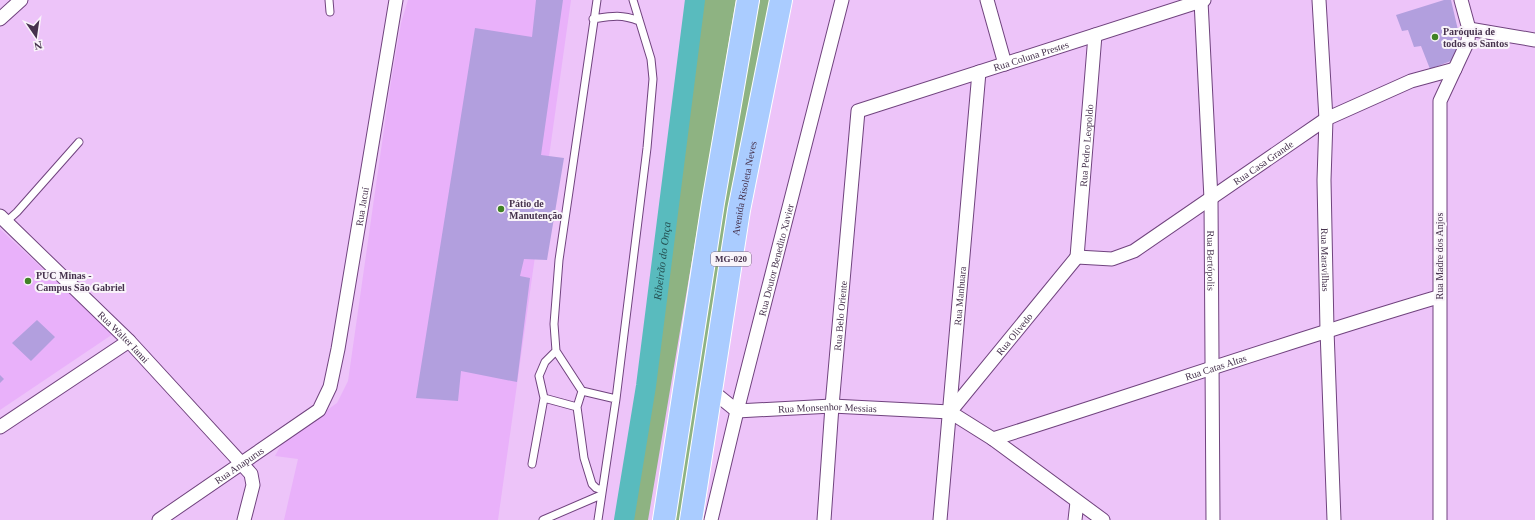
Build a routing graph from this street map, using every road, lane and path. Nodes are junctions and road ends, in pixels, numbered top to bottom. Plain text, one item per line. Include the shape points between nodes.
1 (21, 0) edge
2 (329, 0) edge
3 (396, 0) edge
4 (597, 0) edge
5 (633, 0) edge
6 (748, 0) edge
7 (781, 0) edge
8 (842, 0) edge
9 (987, 0) edge
10 (1319, 0) edge
11 (1461, 0) edge
12 (1202, 1) edge
13 (330, 12) dead end
14 (0, 19) edge
15 (593, 19) junction
16 (639, 21) junction
17 (1469, 29) junction
18 (1095, 35) junction
19 (1535, 40) edge
20 (1005, 64) junction
21 (1455, 69) junction
22 (979, 72) junction
23 (858, 111) joint
24 (1326, 119) junction
25 (79, 142) dead end
26 (1211, 199) junction
27 (3, 219) edge
28 (1078, 257) junction
29 (1438, 297) junction
30 (1326, 330) junction
31 (129, 341) junction
32 (556, 351) junction
33 (1212, 369) junction
34 (711, 390) junction
35 (582, 391) junction
36 (544, 398) junction
37 (616, 399) junction
38 (832, 406) junction
39 (577, 407) junction
40 (319, 410) joint
41 (737, 411) junction
42 (950, 412) junction
43 (0, 427) edge
44 (993, 438) junction
45 (242, 463) junction
46 (532, 464) dead end
47 (601, 492) junction
48 (1077, 502) junction
49 (159, 520) edge
50 (244, 520) edge
51 (543, 520) edge
52 (598, 520) edge
53 (664, 520) edge
54 (691, 520) edge
55 (711, 520) edge
56 (824, 520) edge
57 (940, 520) edge
58 (1075, 520) edge
59 (1103, 520) edge
60 (1213, 520) edge
61 (1334, 520) edge
62 (1440, 520) edge

1 - 14 street
2 - 13 lane
3 - 40 street, Rua Jacuí via 338,349 330,387
4 - 15 lane
5 - 16 lane
6 - 53 highway, MG-020 via 713,203
7 - 34 highway, Avenida Risoleta Neves / MG-020 via 739,210
8 - 41 street, Rua Doutor Benedito Xavier
9 - 20 street
10 - 24 street, Rua Maravilhas
11 - 17 street, Rua Madre dos Anjos
12 - 18 street, Rua Coluna Prestes
12 - 26 street, Rua Bertópolis
15 - 16 lane via 626,16
15 - 32 lane via 559,260 554,324
16 - 37 lane via 651,59 653,79
17 - 19 street
17 - 21 street, Rua Madre dos Anjos via 1468,41
18 - 20 street, Rua Coluna Prestes
18 - 28 street, Rua Pedro Leopoldo
20 - 22 street, Rua Coluna Prestes
21 - 24 street, Rua Casa Grande via 1411,81
21 - 29 street, Rua Madre dos Anjos via 1440,101
22 - 23 street, Rua Coluna Prestes
22 - 42 street, Rua Manhuara
23 - 38 street, Rua Belo Oriente
24 - 26 street, Rua Casa Grande
24 - 30 street, Rua Maravilhas
25 - 27 lane via 17,212
26 - 28 street, Rua Casa Grande via 1134,251 1112,259
26 - 33 street, Rua Bertópolis
27 - 31 street, Rua Walter Ianni
28 - 42 street, Rua Olivedo
29 - 30 street, Rua Catas Altas
29 - 62 street, Rua Madre dos Anjos
30 - 33 street, Rua Catas Altas
30 - 61 street, Rua Maravilhas
31 - 43 street
31 - 45 street, Rua Walter Ianni
32 - 35 lane
32 - 36 lane via 544,362 540,376
33 - 44 street, Rua Catas Altas
33 - 60 street, Rua Bertópolis
34 - 41 street
34 - 54 highway, Avenida Risoleta Neves / MG-020
35 - 37 lane
35 - 39 lane
36 - 39 lane
36 - 46 lane
37 - 47 lane
38 - 41 street, Rua Monsenhor Messias
38 - 42 street, Rua Monsenhor Messias
38 - 56 street, Rua Belo Oriente
39 - 47 lane via 584,458 592,484
40 - 45 street, Rua Anapurus
41 - 55 street, Rua Doutor Benedito Xavier
42 - 44 street
42 - 57 street, Rua Manhuara
44 - 48 street
45 - 49 street, Rua Anapurus
45 - 50 street, Rua Walter Ianni via 251,474 253,485
47 - 51 lane
47 - 52 lane
48 - 58 street
48 - 59 street

